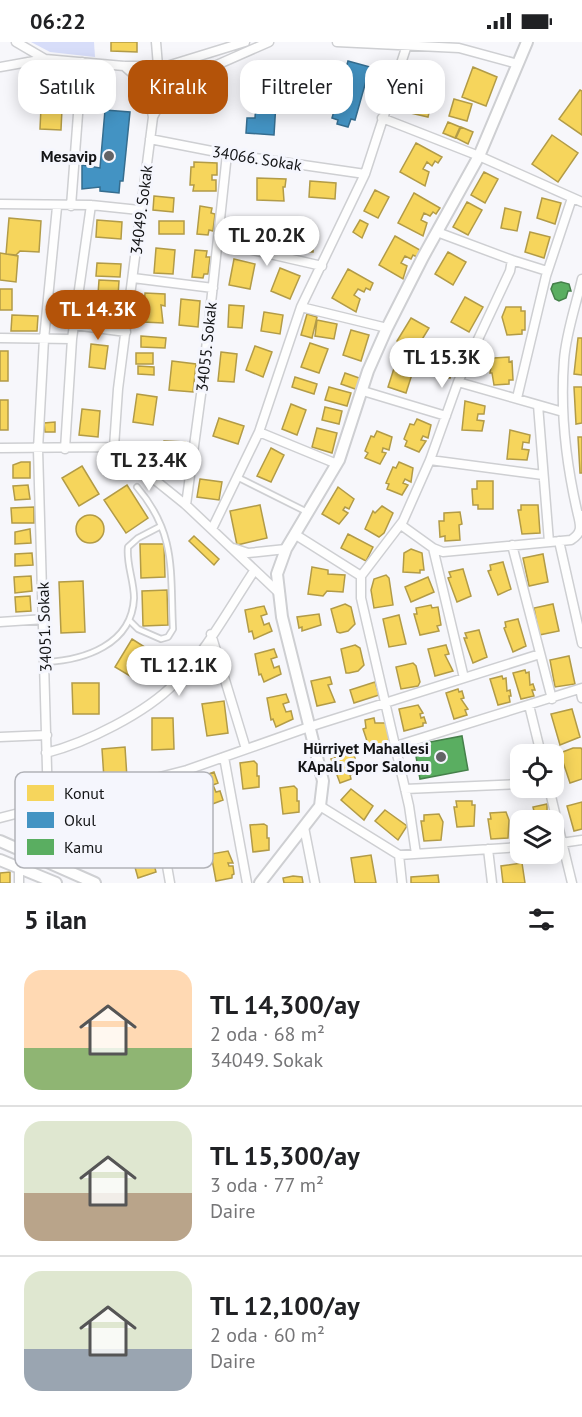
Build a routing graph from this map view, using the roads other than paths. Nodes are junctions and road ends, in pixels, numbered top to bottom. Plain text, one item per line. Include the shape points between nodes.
1 (16, 42) edge
2 (156, 42) edge
3 (245, 42) edge
4 (269, 42) edge
5 (337, 42) edge
6 (527, 42) edge
7 (372, 43) edge
8 (406, 45) junction
9 (459, 45) edge
10 (45, 59) junction
11 (57, 60) edge
12 (161, 60) edge
13 (184, 60) edge
14 (228, 60) edge
15 (518, 64) junction
16 (116, 65) edge
17 (124, 66) junction
18 (128, 66) edge
19 (0, 67) edge
20 (128, 69) edge
21 (78, 114) edge
22 (152, 114) edge
23 (155, 114) edge
24 (153, 117) junction
25 (382, 118) junction
26 (150, 139) junction
27 (227, 154) junction
28 (479, 156) junction
29 (365, 174) junction
30 (579, 199) edge
31 (0, 204) edge
32 (91, 205) junction
33 (71, 206) junction
34 (57, 207) junction
35 (139, 210) junction
36 (437, 232) junction
37 (218, 242) junction
38 (512, 260) junction
39 (322, 266) junction
40 (547, 271) junction
41 (133, 278) junction
42 (582, 279) edge
43 (213, 288) junction
44 (301, 307) junction
45 (74, 325) junction
46 (387, 328) junction
47 (126, 332) junction
48 (0, 338) edge
49 (44, 339) junction
50 (72, 339) junction
51 (458, 382) junction
52 (363, 392) junction
53 (517, 398) junction
54 (538, 405) junction
55 (562, 412) junction
56 (446, 416) junction
57 (259, 432) junction
58 (114, 447) junction
59 (0, 448) edge
60 (38, 449) junction
61 (65, 449) junction
62 (430, 460) junction
63 (337, 464) junction
64 (543, 475) junction
65 (237, 477) junction
66 (137, 487) dead end
67 (186, 504) junction
68 (309, 513) junction
69 (580, 515) edge
70 (401, 525) junction
71 (161, 526) junction
72 (212, 529) junction
73 (296, 535) junction
74 (559, 541) junction
75 (549, 542) junction
76 (512, 545) junction
77 (228, 546) junction
78 (433, 548) junction
79 (286, 549) junction
80 (254, 571) junction
81 (361, 576) junction
82 (277, 591) junction
83 (45, 619) junction
84 (129, 620) junction
85 (0, 621) edge
86 (211, 634) junction
87 (582, 643) edge
88 (540, 654) junction
89 (46, 662) junction
90 (464, 678) junction
91 (581, 692) edge
92 (552, 699) junction
93 (386, 703) junction
94 (529, 705) junction
95 (309, 727) junction
96 (46, 735) junction
97 (0, 737) edge
98 (539, 744) edge
99 (396, 746) junction
100 (246, 749) junction
101 (46, 753) junction
102 (224, 758) junction
103 (47, 772) edge
104 (178, 772) edge
105 (510, 784) edge
106 (405, 789) junction
107 (320, 806) junction
108 (15, 814) edge
109 (0, 818) edge
110 (303, 827) junction
111 (582, 840) edge
112 (0, 842) edge
113 (564, 842) edge
114 (15, 848) edge
115 (510, 848) edge
116 (488, 849) junction
117 (416, 854) junction
118 (399, 855) junction
119 (0, 860) edge
120 (564, 860) edge
121 (15, 866) edge
122 (21, 868) edge
123 (60, 868) edge
124 (167, 868) edge
125 (56, 883) edge
126 (95, 883) edge
127 (170, 883) edge
128 (248, 883) edge
129 (260, 883) edge
130 (315, 883) edge
131 (402, 883) edge
132 (492, 883) edge
133 (572, 883) edge

1 - 10 street
2 - 12 street
3 - 13 street
4 - 14 street
5 - 7 street
6 - 15 street
7 - 8 street
8 - 9 street
8 - 25 street
9 - 15 street
10 - 11 street
10 - 19 street
15 - 28 street
16 - 17 street
17 - 18 street
17 - 20 street
21 - 33 street
22 - 24 street
23 - 24 street
24 - 26 street, 34049. Sokak
25 - 28 street
25 - 29 street
26 - 27 street, 34066. Sokak
26 - 35 street, 34049. Sokak
27 - 29 street, 34066. Sokak
27 - 37 street, 34055. Sokak
28 - 30 street
28 - 36 street
29 - 39 street
30 - 40 street
31 - 34 street
32 - 33 street
32 - 35 street
32 - 45 street
33 - 34 street
34 - 49 street, 34051. Sokak
35 - 41 street, 34049. Sokak
36 - 38 street
36 - 46 street
37 - 39 street
37 - 43 street, 34055. Sokak
38 - 40 street
38 - 51 street
39 - 44 street
40 - 53 street
41 - 43 street
41 - 47 street, 34049. Sokak
42 - 55 street via 564,358
43 - 67 street, 34055. Sokak
44 - 46 street
44 - 57 street
45 - 47 street
45 - 50 street
46 - 52 street
47 - 58 street, 34049. Sokak
48 - 49 street
49 - 50 street
49 - 60 street, 34051. Sokak
50 - 61 street
51 - 53 street
51 - 56 street
52 - 56 street
52 - 63 street
53 - 54 street
54 - 55 street
54 - 64 street
55 - 69 street
56 - 62 street
57 - 63 street
57 - 65 street
58 - 61 street
58 - 67 street
59 - 60 street
60 - 61 street
60 - 83 street, 34051. Sokak
62 - 64 street
62 - 70 street
63 - 68 street
64 - 75 street
65 - 68 lane
65 - 72 street
66 - 71 lane via 151,504
67 - 72 street
68 - 73 street
69 - 74 street via 579,535
70 - 78 street
70 - 81 street
71 - 84 lane via 128,547 134,600
71 - 84 lane via 170,546 173,630 161,639 138,629
72 - 77 street
73 - 79 street
73 - 81 street
74 - 75 street
74 - 87 street
75 - 76 street
76 - 78 street via 443,552
76 - 88 street
77 - 79 street via 248,553
77 - 80 street
78 - 90 street
79 - 82 street via 277,574
80 - 82 street
80 - 86 street
81 - 93 street via 361,598
82 - 95 street
83 - 85 street
83 - 89 street, 34051. Sokak
84 - 89 lane via 108,645 72,660
86 - 100 street
86 - 101 street via 191,664 163,694 88,737
88 - 90 street
88 - 92 street
89 - 96 street, 34051. Sokak
90 - 93 street
91 - 92 street
92 - 94 street
93 - 95 street
93 - 99 street
94 - 98 street
94 - 99 street
95 - 100 street
95 - 107 street via 323,781
96 - 97 street
96 - 101 street, 34051. Sokak
99 - 106 street
100 - 102 street
101 - 103 street, 34051. Sokak
102 - 104 street
102 - 128 street
105 - 106 street
106 - 117 street
107 - 110 street
107 - 118 street
108 - 109 street
110 - 129 street
110 - 130 street
111 - 113 street
112 - 114 street
115 - 116 street
116 - 117 street
116 - 132 street
117 - 118 street
118 - 131 street
119 - 121 street
120 - 133 street
122 - 125 street
123 - 126 street
124 - 127 street

